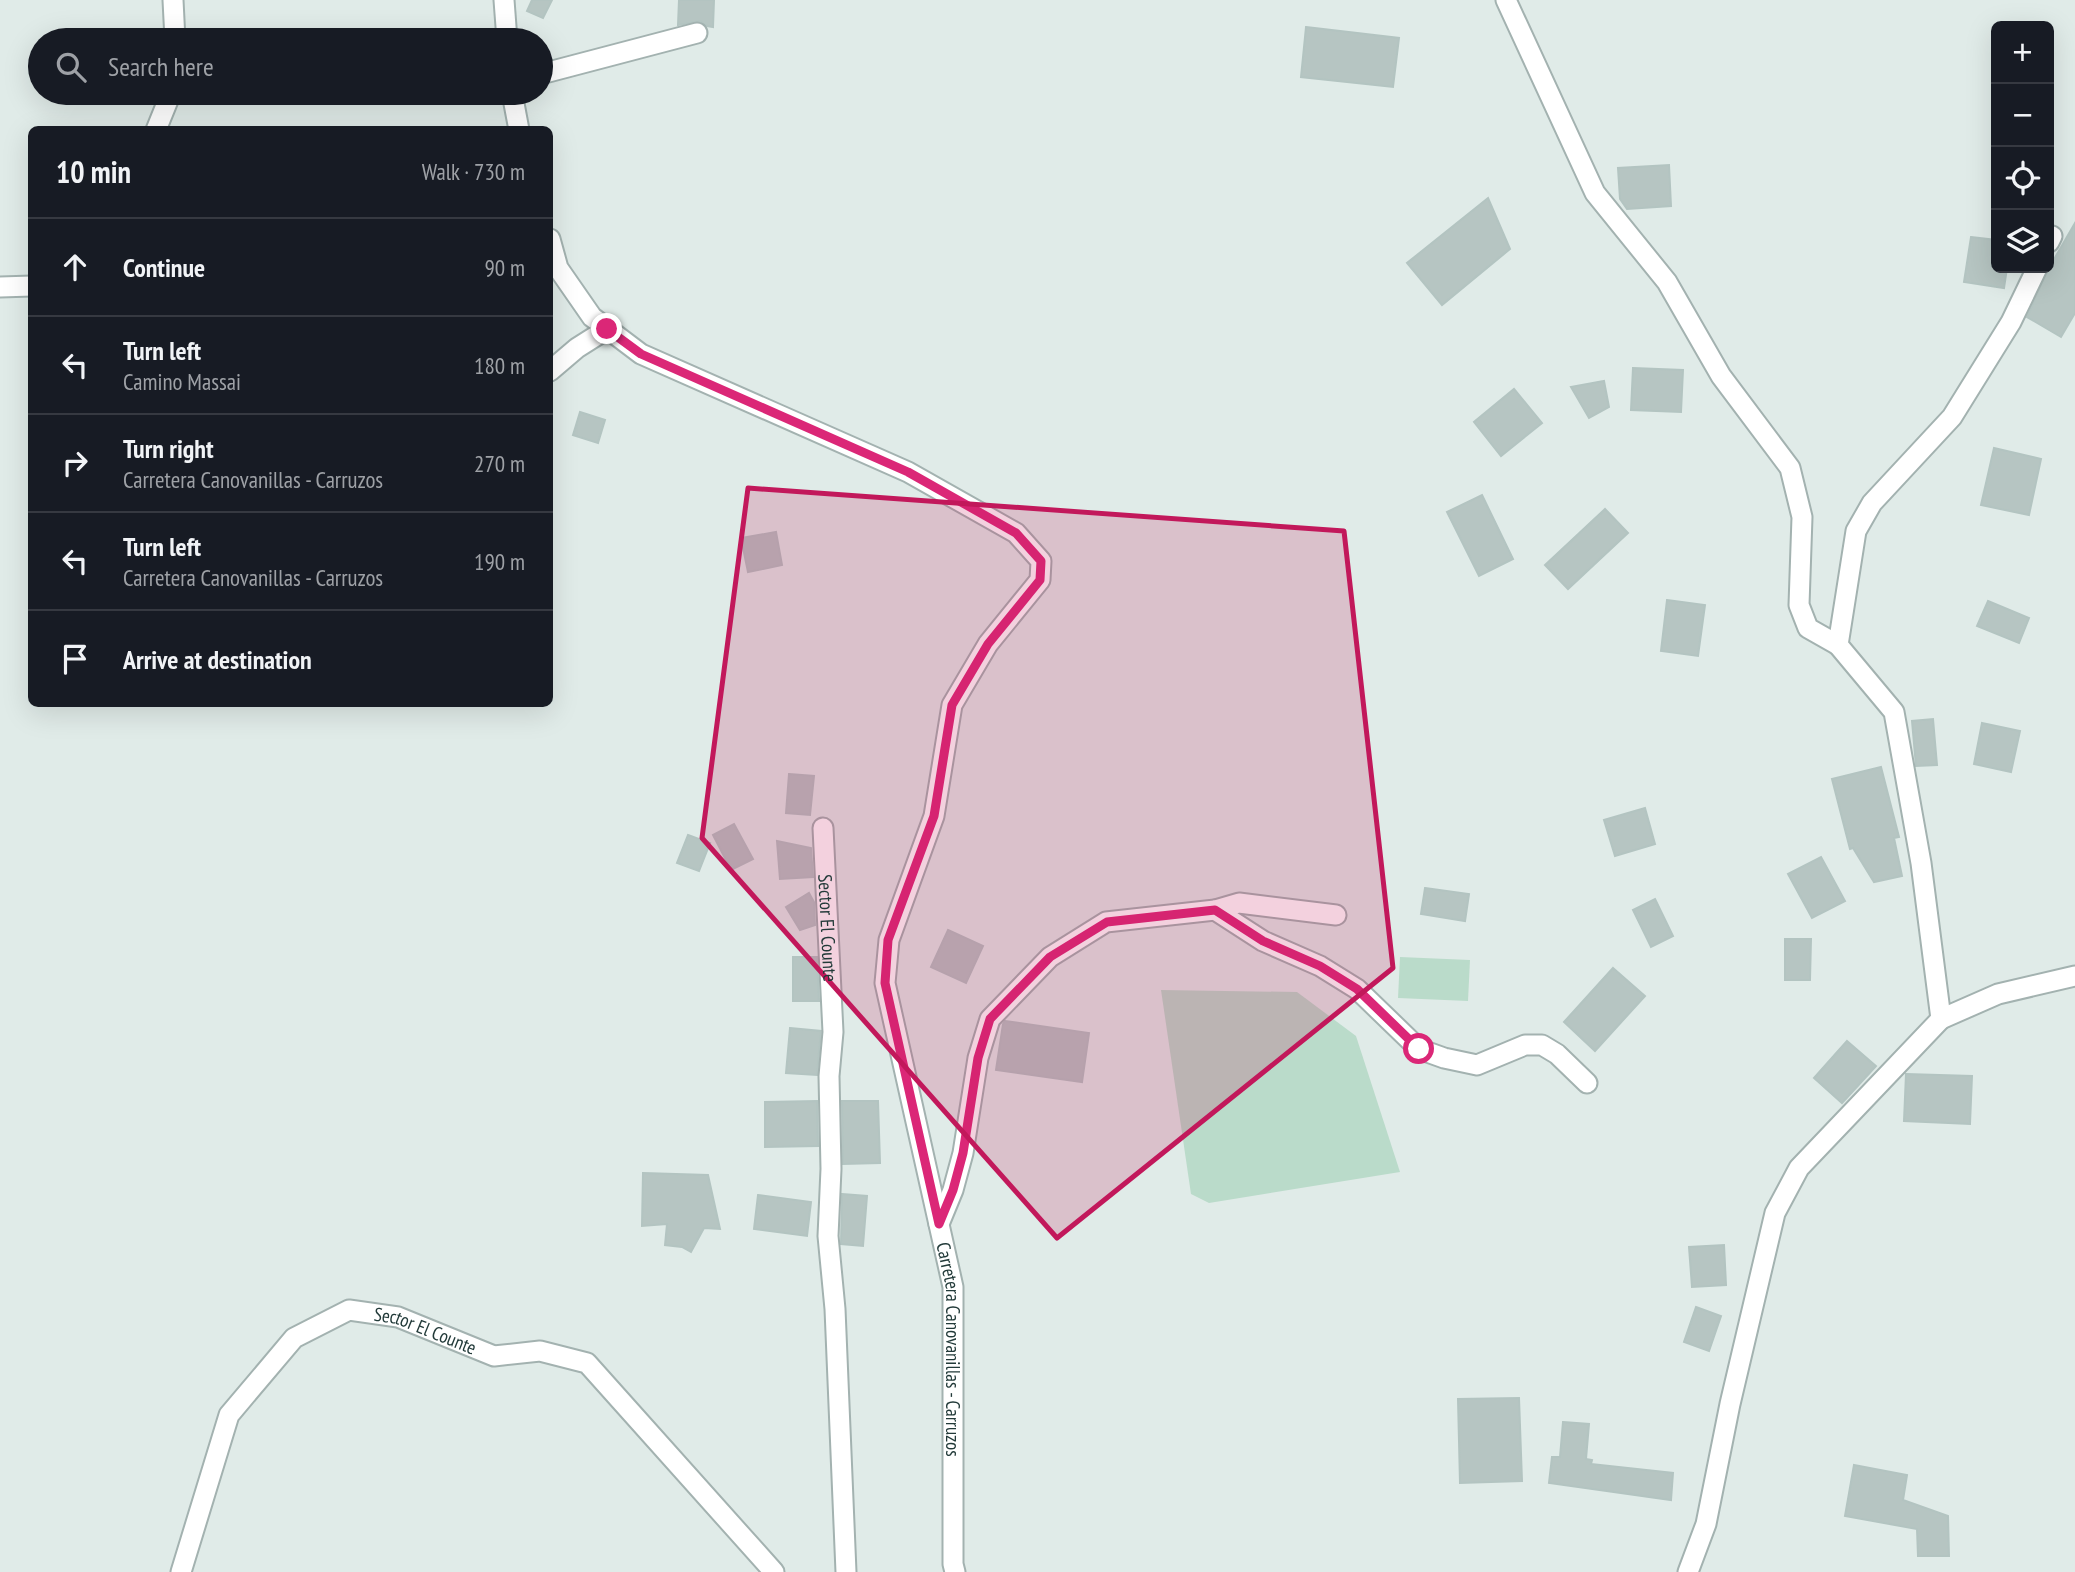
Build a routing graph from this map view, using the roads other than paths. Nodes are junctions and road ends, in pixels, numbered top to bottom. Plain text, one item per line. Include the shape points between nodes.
1 (173, 0) edge
2 (504, 0) edge
3 (1506, 0) edge
4 (174, 28) edge
5 (506, 28) edge
6 (697, 33) dead end
7 (553, 71) edge
8 (166, 105) edge
9 (514, 105) edge
10 (158, 126) edge
11 (518, 126) edge
12 (553, 250) edge
13 (2035, 273) edge
14 (28, 286) edge
15 (0, 287) edge
16 (607, 329) junction
17 (553, 368) edge
18 (1838, 645) junction
19 (823, 828) dead end
20 (1215, 910) junction
21 (1336, 915) dead end
22 (2075, 976) edge
23 (1941, 1019) junction
24 (1587, 1083) dead end
25 (939, 1224) junction
26 (181, 1572) edge
27 (774, 1572) edge
28 (846, 1572) edge
29 (955, 1572) edge
30 (1688, 1572) edge

1 - 4 street
2 - 5 street
3 - 18 street via 1595,193 1667,282 1721,376 1790,468 1802,517 1799,605 1808,628
6 - 7 street
8 - 10 street
9 - 11 street
12 - 16 street, Carretera Canovanillas - Carruzos via 558,268 592,317
13 - 18 street via 2011,322 1952,417 1872,502 1856,531
14 - 15 street
16 - 17 street
16 - 25 street, Carretera Canovanillas - Carruzos via 641,354 908,472 1016,533 1041,561 1040,580 988,644 952,705 934,816 888,940 885,983
18 - 23 street via 1894,712 1921,863
19 - 28 street, Sector El Counte via 833,1032 828,1237
20 - 21 street via 1239,903
20 - 24 street via 1263,941 1320,966 1357,989 1419,1049 1478,1065 1525,1045 1542,1045
20 - 25 street via 1107,922 1050,957 990,1019 978,1058 963,1153
22 - 23 street via 1998,994
23 - 30 street via 1799,1168 1775,1213 1706,1524
25 - 29 street, Carretera Canovanillas - Carruzos via 953,1287
26 - 27 street, Sector El Counte via 229,1415 294,1338 349,1310 398,1317 494,1356 540,1351 587,1363

